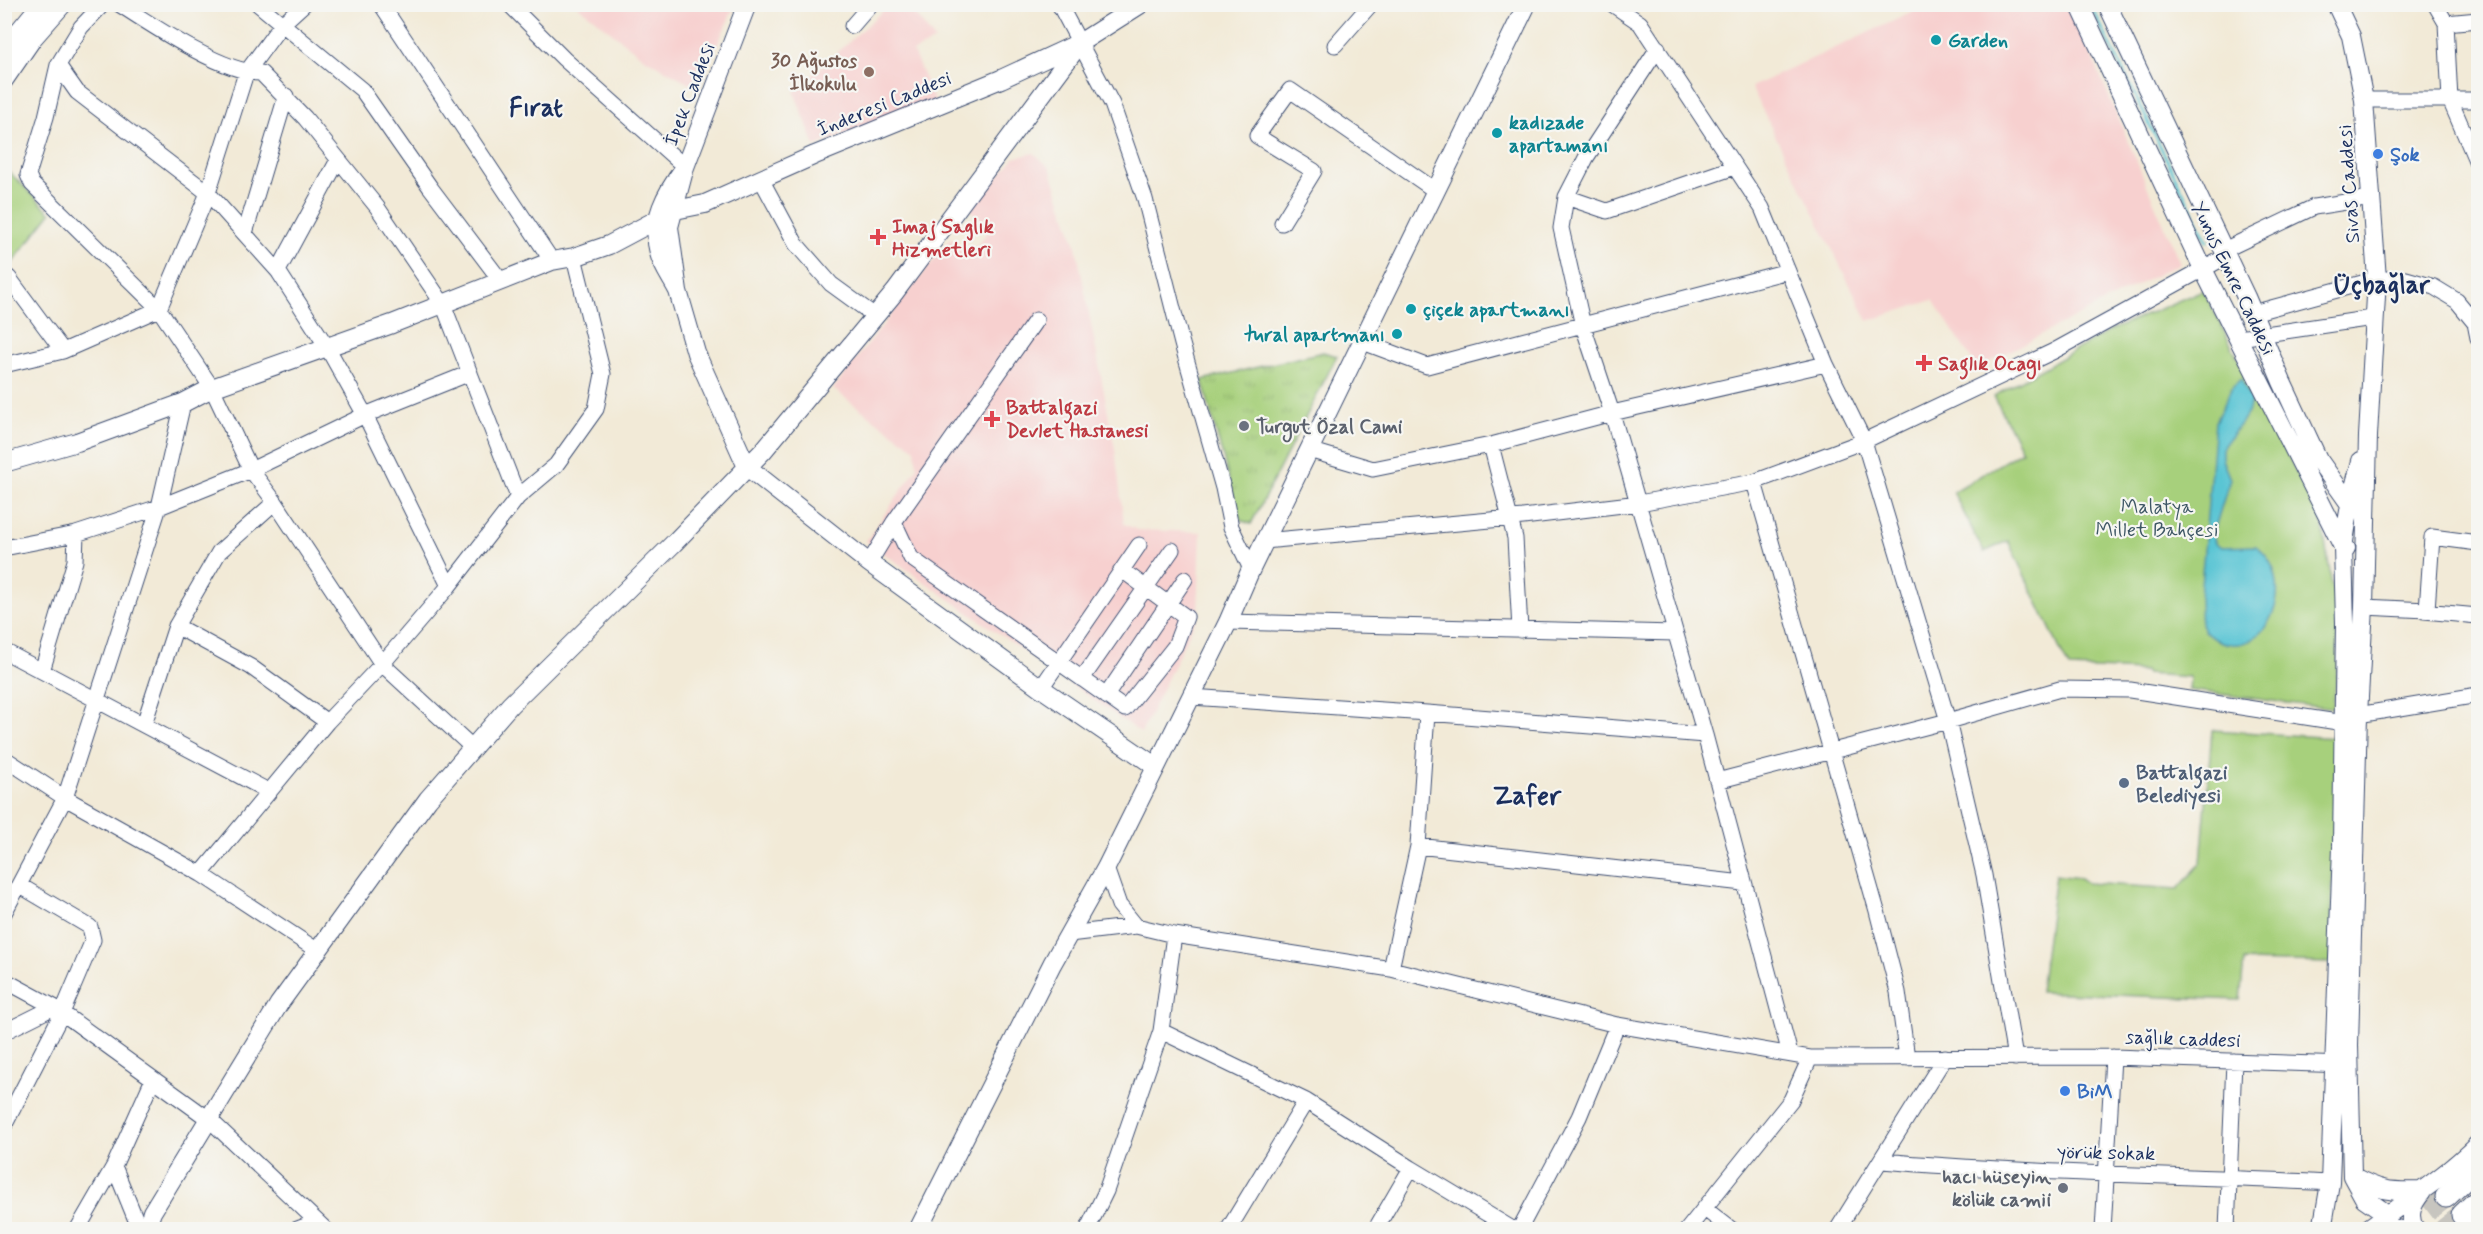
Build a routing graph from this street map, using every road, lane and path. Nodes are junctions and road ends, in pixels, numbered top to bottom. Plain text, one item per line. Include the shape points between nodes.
1 (41, 4) edge
2 (63, 4) edge
3 (103, 4) edge
4 (119, 4) edge
5 (258, 4) edge
6 (304, 4) edge
7 (381, 4) edge
8 (509, 4) edge
9 (747, 4) edge
10 (871, 4) edge
11 (1059, 4) edge
12 (1142, 4) edge
13 (1371, 4) edge
14 (1527, 4) edge
15 (1612, 4) edge
16 (2079, 4) edge
17 (2107, 4) edge
18 (2336, 4) edge
19 (2435, 4) edge
20 (2478, 20) edge
21 (2446, 23) junction
22 (281, 25) junction
23 (852, 26) dead end
24 (1081, 42) junction
25 (1335, 45) dead end
26 (4, 48) edge
27 (1658, 48) junction
28 (58, 65) junction
29 (246, 73) junction
30 (4, 80) edge
31 (286, 96) junction
32 (2364, 100) junction
33 (2450, 100) junction
34 (2478, 100) edge
35 (338, 160) junction
36 (2478, 165) edge
37 (685, 167) junction
38 (1735, 167) junction
39 (761, 179) junction
40 (1436, 191) junction
41 (208, 193) junction
42 (1566, 197) junction
43 (2371, 198) junction
44 (1595, 207) junction
45 (675, 210) junction
46 (1563, 214) junction
47 (658, 220) junction
48 (1282, 223) dead end
49 (245, 233) junction
50 (2225, 253) junction
51 (574, 257) junction
52 (552, 261) junction
53 (278, 271) junction
54 (1788, 271) junction
55 (2204, 271) junction
56 (9, 278) dead end
57 (2377, 279) junction
58 (501, 281) junction
59 (678, 291) junction
60 (443, 304) junction
61 (159, 309) junction
62 (2253, 313) junction
63 (874, 316) junction
64 (2373, 318) junction
65 (1036, 320) dead end
66 (1583, 326) junction
67 (2262, 335) junction
68 (2239, 338) junction
69 (2478, 338) edge
70 (1363, 342) junction
71 (327, 347) junction
72 (63, 351) junction
73 (1826, 364) junction
74 (4, 365) edge
75 (470, 373) junction
76 (212, 388) junction
77 (183, 403) junction
78 (1612, 413) junction
79 (365, 415) junction
80 (2368, 436) junction
81 (1864, 441) junction
82 (1491, 445) junction
83 (1309, 450) junction
84 (4, 463) edge
85 (747, 467) junction
86 (251, 470) junction
87 (1754, 482) junction
88 (518, 497) junction
89 (275, 502) junction
90 (1639, 503) junction
91 (159, 507) junction
92 (2350, 507) junction
93 (1510, 519) junction
94 (2367, 521) junction
95 (894, 522) junction
96 (76, 534) junction
97 (1264, 541) junction
98 (2478, 543) edge
99 (1139, 545) dead end
100 (2343, 547) junction
101 (4, 548) edge
102 (1172, 550) dead end
103 (2366, 556) junction
104 (869, 563) junction
105 (1251, 568) junction
106 (1122, 570) junction
107 (1185, 579) dead end
108 (449, 586) junction
109 (1146, 587) junction
110 (1169, 604) junction
111 (2364, 607) junction
112 (2424, 611) junction
113 (2478, 616) edge
114 (1228, 622) junction
115 (176, 626) junction
116 (1520, 630) junction
117 (1675, 633) junction
118 (4, 651) edge
119 (1059, 663) junction
120 (382, 664) junction
121 (42, 671) junction
122 (1082, 679) junction
123 (1041, 688) junction
124 (2478, 694) edge
125 (1106, 696) junction
126 (1191, 698) junction
127 (98, 699) junction
128 (1427, 713) junction
129 (2351, 719) junction
130 (1948, 721) junction
131 (327, 722) junction
132 (144, 724) junction
133 (1705, 735) junction
134 (473, 748) junction
135 (1830, 752) junction
136 (4, 758) edge
137 (1155, 766) junction
138 (1717, 781) junction
139 (268, 791) junction
140 (65, 798) junction
141 (1418, 846) junction
142 (1106, 868) junction
143 (201, 874) junction
144 (1743, 883) junction
145 (12, 890) edge
146 (4, 913) edge
147 (1136, 926) junction
148 (1069, 934) junction
149 (1174, 935) junction
150 (318, 951) junction
151 (1391, 969) junction
152 (4, 980) edge
153 (58, 1010) junction
154 (1617, 1025) junction
155 (1161, 1031) junction
156 (4, 1032) edge
157 (1790, 1054) junction
158 (1945, 1057) junction
159 (2113, 1057) junction
160 (1810, 1058) junction
161 (1907, 1058) junction
162 (2015, 1058) junction
163 (2235, 1061) junction
164 (2342, 1064) junction
165 (153, 1079) junction
166 (1306, 1101) junction
167 (210, 1120) junction
168 (4, 1126) edge
169 (2478, 1144) edge
170 (1882, 1161) junction
171 (114, 1166) junction
172 (2478, 1167) edge
173 (1412, 1168) junction
174 (2105, 1173) junction
175 (2352, 1176) junction
176 (2229, 1178) junction
177 (2330, 1183) junction
178 (2423, 1191) junction
179 (2446, 1197) tunnel mouth
180 (2478, 1200) edge
181 (1705, 1209) junction
182 (2387, 1215) junction
183 (152, 1221) edge
184 (2471, 1224) tunnel mouth
185 (318, 1227) edge
186 (77, 1230) edge
187 (140, 1230) edge
188 (146, 1230) edge
189 (295, 1230) edge
190 (918, 1230) edge
191 (1088, 1230) edge
192 (1228, 1230) edge
193 (1375, 1230) edge
194 (1517, 1230) edge
195 (1687, 1230) edge
196 (1732, 1230) edge
197 (1837, 1230) edge
198 (2103, 1230) edge
199 (2227, 1230) edge
200 (2322, 1230) edge
201 (2366, 1230) edge
202 (2400, 1230) edge
203 (2415, 1230) edge

1 - 26 main road
2 - 30 main road
3 - 28 street via 81,27
4 - 29 street via 174,39
5 - 22 street
6 - 22 street
7 - 52 street
8 - 37 street
9 - 37 main road, İpek Caddesi
10 - 23 street
11 - 24 street
12 - 24 main road
13 - 25 street
14 - 40 main road
15 - 27 street via 1640,23
16 - 55 main road, Yunus Emre Caddesi
17 - 50 main road, Yunus Emre Caddesi
18 - 32 main road, Sivas Caddesi via 2351,36
19 - 21 street
20 - 21 street
21 - 33 street
22 - 29 street
22 - 58 street via 363,90
24 - 39 main road, İnderesi Caddesi
24 - 63 main road
24 - 105 street via 1112,104 1145,199 1231,527
27 - 38 street
27 - 42 street via 1586,158
28 - 41 street via 77,92
28 - 61 street via 29,179
29 - 31 street via 261,74
29 - 41 street
31 - 35 street
31 - 49 street
32 - 33 street
32 - 43 main road, Sivas Caddesi
33 - 34 street
33 - 36 street
35 - 53 street
35 - 60 street via 377,207
37 - 45 main road
37 - 47 main road via 671,186
38 - 44 street via 1607,211
38 - 54 street via 1762,208
39 - 45 main road, İnderesi Caddesi via 705,204
39 - 63 street via 796,244 831,284
40 - 48 street via 1290,90 1257,136 1314,171
40 - 70 main road
41 - 49 street
41 - 61 street
42 - 44 street
42 - 46 street
43 - 50 street via 2314,207
43 - 57 main road, Sivas Caddesi
44 - 46 street
45 - 47 main road, İnderesi Caddesi
45 - 59 main road via 669,227
46 - 66 street via 1561,228
47 - 51 main road, İnderesi Caddesi via 609,245
47 - 59 main road via 659,255
49 - 53 street
50 - 55 street
50 - 62 main road, Yunus Emre Caddesi
51 - 52 main road, İnderesi Caddesi
51 - 88 street via 603,374 596,409 556,465
52 - 58 main road, İnderesi Caddesi
53 - 71 street
54 - 66 street
54 - 73 street
55 - 68 main road, Yunus Emre Caddesi
55 - 81 street via 2054,351
56 - 72 street
57 - 62 street
57 - 64 main road, Sivas Caddesi
57 - 69 street via 2406,279 2434,287 2468,311
58 - 60 main road, İnderesi Caddesi
59 - 85 main road via 696,353
60 - 71 main road, İnderesi Caddesi
60 - 75 street
61 - 72 street
61 - 76 street
62 - 67 main road, Yunus Emre Caddesi
63 - 85 main road
64 - 67 street
64 - 80 main road, Sivas Caddesi
65 - 95 street
66 - 70 street via 1427,366
66 - 78 street
67 - 68 street
67 - 92 main road, Yunus Emre Caddesi via 2318,459
68 - 100 main road, Yunus Emre Caddesi
70 - 83 main road
71 - 76 main road, İnderesi Caddesi
71 - 79 street
72 - 74 street
73 - 78 street
73 - 81 street
75 - 79 street
75 - 88 street
76 - 77 main road, İnderesi Caddesi
76 - 86 street
77 - 84 main road, İnderesi Caddesi via 77,442
77 - 91 street
78 - 82 street
78 - 90 street
79 - 86 street
79 - 108 street
80 - 92 main road
80 - 94 main road
81 - 87 street
81 - 130 street
82 - 83 street via 1373,469
82 - 93 street
83 - 97 main road
85 - 104 main road
85 - 134 main road via 510,705
86 - 89 street
86 - 91 street
87 - 90 street
87 - 135 street
88 - 108 street
89 - 115 street via 219,552
89 - 120 street
90 - 93 street
90 - 117 street
91 - 96 street
91 - 127 street
92 - 94 main road, Yunus Emre Caddesi
92 - 100 main road
93 - 97 street
93 - 116 street via 1515,538
94 - 103 main road
95 - 104 street
95 - 119 street via 911,558
96 - 101 street
96 - 121 street via 75,561
97 - 105 main road
98 - 112 street via 2432,537
99 - 106 street
100 - 103 main road
100 - 129 main road
102 - 109 street
103 - 111 main road
104 - 123 main road
105 - 114 main road
106 - 109 street
106 - 119 street
107 - 110 street
108 - 120 street
109 - 110 street
109 - 122 street
110 - 125 street
110 - 125 street via 1185,617 1175,646 1125,710
111 - 112 street
111 - 129 main road
112 - 113 street
114 - 116 street
114 - 126 main road
115 - 131 street via 251,667
115 - 132 street
116 - 117 street
117 - 133 street
118 - 121 street
119 - 122 street
119 - 123 street
120 - 131 street
120 - 134 street
121 - 127 street
122 - 125 street
123 - 137 main road
124 - 129 street
126 - 128 street
126 - 137 main road
127 - 132 street
127 - 140 street
128 - 133 street
128 - 141 street
129 - 130 street via 2130,690 2060,689
129 - 164 main road
130 - 135 street
130 - 162 street via 1983,875
131 - 139 street
132 - 139 street
133 - 138 street
134 - 150 main road via 428,799
135 - 138 street
135 - 161 street via 1898,992
136 - 140 street
137 - 142 main road
138 - 144 street
139 - 143 street
140 - 143 street
140 - 145 street
141 - 144 street
141 - 151 street
142 - 147 street via 1119,905
142 - 148 main road
143 - 150 street
144 - 157 street
145 - 146 street
145 - 153 street via 90,927 93,940
147 - 148 street
147 - 149 street, sağlık caddesi
148 - 190 main road
149 - 151 street, sağlık caddesi
149 - 155 street
150 - 167 main road via 279,1004
151 - 154 street, sağlık caddesi
152 - 153 street
153 - 156 street
153 - 165 street
153 - 168 street
154 - 157 street, sağlık caddesi
154 - 194 street via 1579,1117
155 - 166 street
155 - 191 street via 1106,1191
157 - 160 street, sağlık caddesi
158 - 161 street, sağlık caddesi
158 - 162 street, sağlık caddesi
158 - 170 street
159 - 162 street, sağlık caddesi
159 - 163 street, sağlık caddesi
159 - 174 street
160 - 161 street, sağlık caddesi
160 - 181 street via 1791,1100
163 - 164 street, sağlık caddesi
163 - 176 street
164 - 175 main road
164 - 177 main road
165 - 167 street
165 - 171 street
166 - 173 street
166 - 192 street
167 - 183 main road
167 - 185 street
169 - 178 main road
170 - 174 street, yörük sokak
170 - 197 street
171 - 186 street
171 - 187 street
172 - 179 highway
173 - 193 street
173 - 194 street
174 - 176 street, yörük sokak
174 - 198 street
175 - 178 main road via 2377,1189
175 - 182 main road via 2364,1197
176 - 177 street, yörük sokak
176 - 199 street
177 - 200 main road
178 - 182 main road
178 - 203 main road via 2412,1204 2410,1215
180 - 184 highway
181 - 195 street
181 - 196 street
182 - 201 main road
183 - 188 main road
185 - 189 street
201 - 202 main road via 2381,1225

